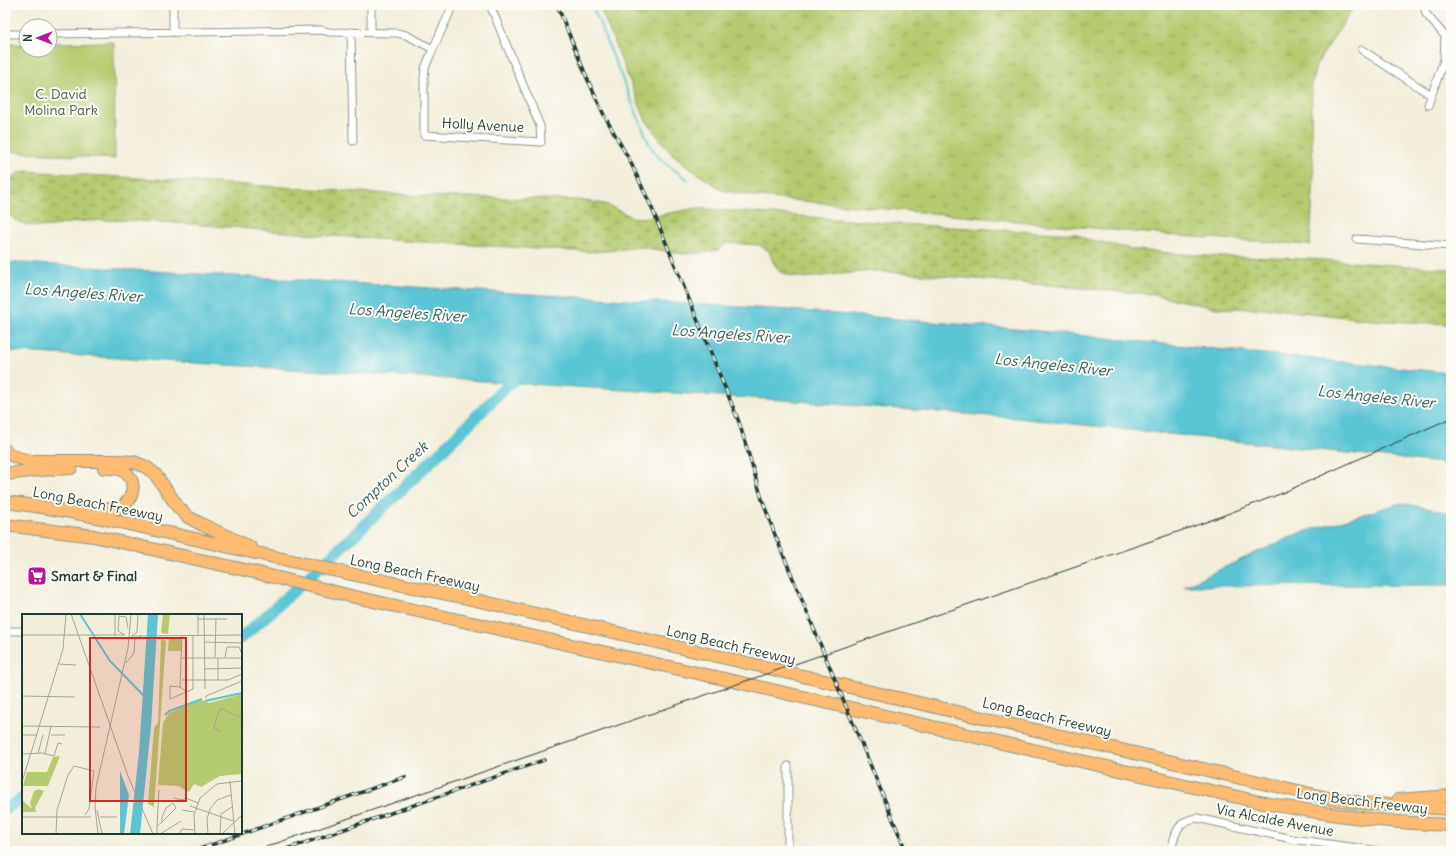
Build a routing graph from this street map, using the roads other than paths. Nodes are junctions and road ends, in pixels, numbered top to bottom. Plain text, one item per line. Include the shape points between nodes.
1 (173, 5) edge
2 (371, 5) edge
3 (453, 5) edge
4 (490, 5) edge
5 (1424, 5) edge
6 (173, 32) junction
7 (351, 32) junction
8 (371, 32) junction
9 (5, 34) edge
10 (18, 34) edge
11 (58, 34) edge
12 (433, 50) junction
13 (1362, 50) dead end
14 (1431, 95) junction
15 (1428, 105) dead end
16 (353, 141) dead end
17 (1357, 239) dead end
18 (1451, 246) edge
19 (5, 450) edge
20 (5, 474) edge
21 (5, 502) edge
22 (29, 505) junction
23 (5, 525) edge
24 (271, 556) junction
25 (5, 631) edge
26 (22, 631) edge
27 (788, 766) dead end
28 (1451, 796) edge
29 (1361, 803) junction
30 (1451, 809) edge
31 (1451, 825) edge
32 (788, 851) edge
33 (1171, 851) edge
34 (1379, 851) edge

1 - 6 street
2 - 8 street
3 - 12 street
4 - 12 street, Holly Avenue via 540,126 541,142 424,135 425,68
5 - 14 street via 1426,14 1445,36 1444,60
6 - 7 street
6 - 11 street
7 - 8 street
7 - 16 street
8 - 12 street via 396,33
9 - 10 street
13 - 14 street
14 - 15 street
17 - 18 street
19 - 24 highway via 20,459 32,461 134,462 155,474 188,517
20 - 22 highway via 67,468 117,468 125,472 132,482 131,497 120,507 111,509
21 - 22 highway, Long Beach Freeway
22 - 24 highway, Long Beach Freeway
23 - 31 highway, Long Beach Freeway via 94,536 1259,802 1346,817
24 - 29 highway, Long Beach Freeway via 467,598 1332,799
25 - 26 street
27 - 32 street
28 - 29 highway
29 - 30 highway, Long Beach Freeway
33 - 34 street, Via Alcalde Avenue via 1178,828 1183,822 1197,818 1292,839

